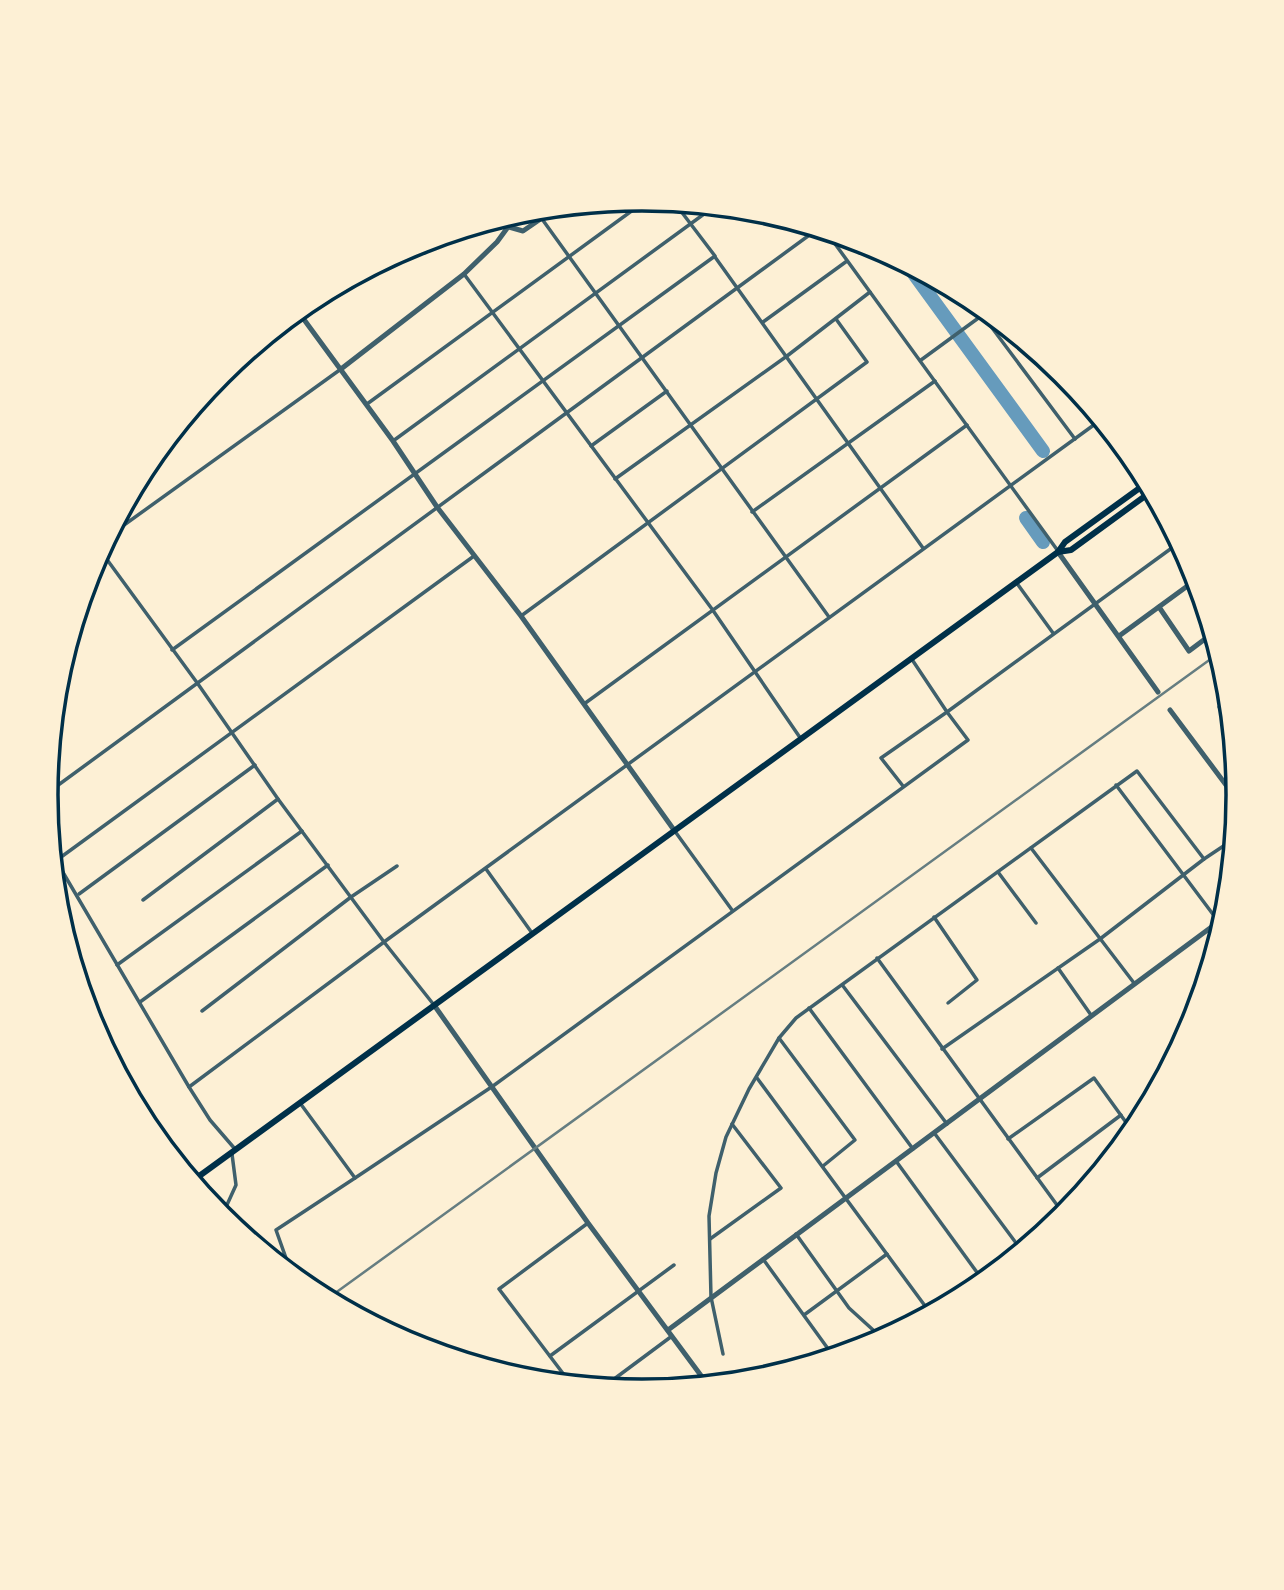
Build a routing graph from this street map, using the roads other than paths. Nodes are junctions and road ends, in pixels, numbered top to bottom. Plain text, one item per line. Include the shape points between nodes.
1 (631, 211) edge
2 (682, 212) edge
3 (703, 214) edge
4 (542, 219) edge
5 (540, 220) edge
6 (690, 223) junction
7 (509, 227) joint
8 (809, 236) edge
9 (835, 244) edge
10 (570, 256) junction
11 (715, 256) junction
12 (847, 261) junction
13 (464, 274) junction
14 (739, 288) junction
15 (596, 292) junction
16 (870, 292) junction
17 (494, 314) junction
18 (979, 317) edge
19 (303, 319) edge
20 (835, 319) junction
21 (763, 322) junction
22 (619, 324) junction
23 (989, 325) edge
24 (519, 348) junction
25 (787, 356) junction
26 (643, 357) junction
27 (920, 360) junction
28 (341, 369) junction
29 (543, 381) junction
30 (935, 381) junction
31 (667, 391) junction
32 (817, 399) junction
33 (366, 404) junction
34 (566, 414) junction
35 (691, 425) junction
36 (967, 425) junction
37 (1094, 425) edge
38 (1075, 439) junction
39 (393, 441) junction
40 (848, 443) junction
41 (591, 446) junction
42 (722, 470) junction
43 (415, 473) junction
44 (615, 479) junction
45 (1012, 486) junction
46 (1139, 488) edge
47 (880, 489) junction
48 (1144, 497) edge
49 (437, 507) junction
50 (752, 512) junction
51 (125, 525) edge
52 (648, 525) junction
53 (923, 548) junction
54 (1171, 548) edge
55 (1058, 552) junction
56 (474, 556) junction
57 (785, 558) junction
58 (107, 560) edge
59 (1016, 582) junction
60 (1187, 586) edge
61 (1094, 603) junction
62 (1159, 607) junction
63 (712, 609) junction
64 (521, 616) junction
65 (828, 617) junction
66 (1053, 633) junction
67 (1119, 636) junction
68 (1205, 639) edge
69 (172, 650) junction
70 (911, 658) junction
71 (754, 672) junction
72 (198, 684) junction
73 (1158, 692) dead end
74 (583, 705) junction
75 (1170, 710) dead end
76 (947, 712) junction
77 (231, 732) junction
78 (801, 739) junction
79 (627, 764) junction
80 (255, 765) junction
81 (58, 785) edge
82 (1226, 785) edge
83 (903, 786) junction
84 (1116, 786) junction
85 (278, 799) junction
86 (674, 830) junction
87 (302, 831) junction
88 (1224, 845) edge
89 (1031, 848) junction
90 (61, 857) edge
91 (1204, 859) junction
92 (328, 865) junction
93 (397, 866) dead end
94 (486, 869) junction
95 (63, 870) edge
96 (998, 872) junction
97 (1183, 876) junction
98 (78, 895) junction
99 (351, 897) junction
100 (144, 900) dead end
101 (732, 910) junction
102 (1213, 916) edge
103 (934, 917) junction
104 (1036, 923) dead end
105 (1210, 928) edge
106 (532, 933) junction
107 (1100, 939) junction
108 (384, 942) junction
109 (877, 958) junction
110 (117, 965) junction
111 (1058, 968) junction
112 (1134, 984) junction
113 (843, 986) junction
114 (140, 1002) junction
115 (948, 1003) dead end
116 (434, 1004) junction
117 (809, 1008) junction
118 (202, 1011) dead end
119 (1091, 1016) junction
120 (779, 1038) junction
121 (942, 1049) junction
122 (757, 1078) junction
123 (493, 1086) junction
124 (189, 1087) junction
125 (979, 1100) junction
126 (300, 1103) junction
127 (1121, 1115) junction
128 (1126, 1122) edge
129 (732, 1124) junction
130 (947, 1124) junction
131 (934, 1133) junction
132 (1008, 1139) junction
133 (913, 1149) junction
134 (233, 1151) junction
135 (896, 1161) junction
136 (823, 1166) junction
137 (199, 1176) edge
138 (355, 1178) junction
139 (1037, 1178) junction
140 (845, 1198) junction
141 (227, 1206) edge
142 (1057, 1206) edge
143 (588, 1223) junction
144 (796, 1234) junction
145 (710, 1239) junction
146 (1016, 1243) edge
147 (887, 1254) junction
148 (286, 1259) edge
149 (763, 1259) junction
150 (674, 1265) dead end
151 (978, 1273) edge
152 (836, 1290) junction
153 (638, 1291) junction
154 (711, 1297) junction
155 (925, 1306) edge
156 (804, 1315) junction
157 (874, 1331) edge
158 (670, 1333) junction
159 (828, 1349) edge
160 (723, 1354) dead end
161 (550, 1356) junction
162 (563, 1374) edge
163 (701, 1376) edge
164 (613, 1378) edge

1 - 10 street
2 - 6 street
3 - 6 street
4 - 10 street
5 - 7 street via 523,231
6 - 11 street
6 - 15 street
7 - 13 street
8 - 14 street
9 - 12 street
10 - 15 street
10 - 17 street
11 - 14 street
11 - 22 street
12 - 16 street
12 - 21 street
13 - 17 street
13 - 28 street
14 - 21 street
14 - 26 street
15 - 22 street
15 - 24 street
16 - 20 street
16 - 27 street
17 - 24 street
17 - 33 street
18 - 27 street
19 - 28 street
20 - 25 street
20 - 32 street via 867,362
21 - 25 street
22 - 26 street
22 - 29 street
23 - 38 street
24 - 29 street
24 - 39 street
25 - 32 street
25 - 35 street
26 - 31 street
26 - 34 street
27 - 30 street
28 - 33 street
28 - 51 street
29 - 34 street
29 - 43 street
30 - 36 street
30 - 40 street
31 - 35 street
31 - 41 street
32 - 40 street
32 - 42 street
33 - 39 street
34 - 41 street
34 - 49 street
35 - 42 street
35 - 44 street
36 - 45 street
36 - 47 street
37 - 38 street
38 - 45 street
39 - 43 street
40 - 47 street
40 - 50 street
41 - 44 street
42 - 50 street
42 - 52 street
43 - 49 street
43 - 69 street
44 - 52 street
45 - 53 street
45 - 55 street
46 - 55 highway via 1065,542
47 - 53 street
47 - 57 street
48 - 55 highway via 1071,550
49 - 56 street
49 - 72 street
50 - 57 street
52 - 63 street
52 - 64 street
53 - 65 street
54 - 61 street
55 - 59 highway
55 - 61 street
56 - 64 street
56 - 77 street
57 - 63 street
57 - 65 street
58 - 69 street
59 - 66 street
59 - 70 highway
60 - 62 street
61 - 66 street
61 - 67 street
62 - 67 street
62 - 68 street via 1189,650
63 - 71 street
63 - 74 street
64 - 74 street
65 - 71 street
66 - 76 street
67 - 73 street
69 - 72 street
70 - 76 street
70 - 78 highway
71 - 78 street
71 - 79 street
72 - 77 street
72 - 81 street
74 - 79 street
75 - 82 street
76 - 83 street via 968,740
76 - 83 street via 881,758
77 - 80 street
77 - 90 street
78 - 86 highway
79 - 86 street
79 - 94 street
80 - 85 street
80 - 98 street
83 - 101 street
84 - 89 street
84 - 91 street via 1137,771
84 - 97 street
85 - 87 street
85 - 100 street
86 - 101 street
86 - 106 highway
87 - 92 street
87 - 110 street
88 - 91 street
89 - 96 street
89 - 107 street
91 - 97 street
92 - 99 street
92 - 114 street
93 - 99 street
94 - 106 street
94 - 108 street
95 - 98 street
96 - 103 street
96 - 104 street
97 - 102 street
97 - 107 street
98 - 110 street
99 - 108 street
99 - 118 street
101 - 123 street
103 - 109 street
103 - 115 street via 977,979
105 - 112 street
106 - 116 highway
107 - 111 street
107 - 112 street
108 - 116 street
108 - 124 street
109 - 113 street
109 - 121 street
110 - 114 street
111 - 119 street
111 - 121 street
112 - 119 street
113 - 117 street
113 - 130 street
114 - 124 street
116 - 123 street
116 - 126 highway
117 - 120 street
117 - 133 street
119 - 125 street
120 - 122 street
120 - 136 street via 855,1140
121 - 125 street
122 - 129 street
122 - 136 street
123 - 138 street
123 - 143 street
124 - 134 street
125 - 130 street
125 - 132 street
126 - 134 highway
126 - 138 street
127 - 128 street
127 - 132 street via 1094,1078
127 - 139 street
129 - 145 street via 716,1173
129 - 145 street via 781,1188
130 - 131 street
131 - 133 street
131 - 146 street
132 - 139 street
133 - 135 street
134 - 137 highway
134 - 141 street via 236,1185
135 - 140 street
135 - 151 street
136 - 140 street
138 - 148 street via 276,1230
139 - 142 street
140 - 144 street
140 - 147 street
143 - 153 street
143 - 161 street via 499,1289
144 - 149 street
144 - 152 street
145 - 154 street
147 - 152 street
147 - 155 street
149 - 154 street
149 - 156 street
150 - 153 street
152 - 156 street
152 - 157 street
153 - 158 street
153 - 161 street
154 - 158 street
154 - 160 street
156 - 159 street
158 - 163 street
158 - 164 street
161 - 162 street

